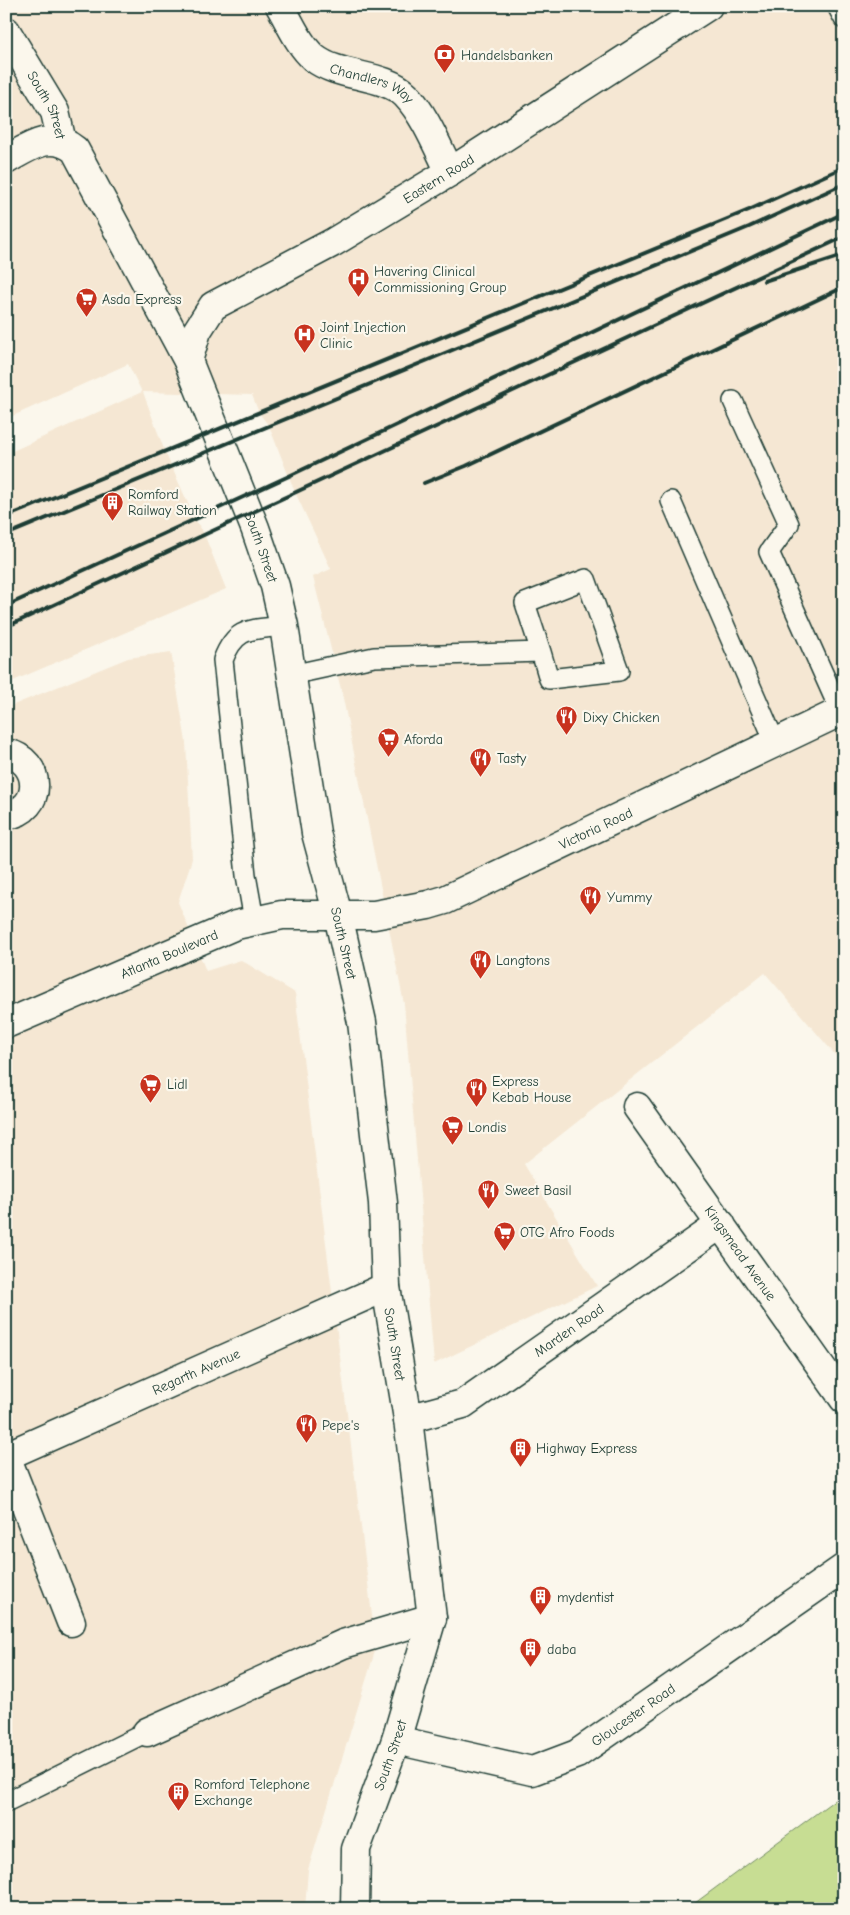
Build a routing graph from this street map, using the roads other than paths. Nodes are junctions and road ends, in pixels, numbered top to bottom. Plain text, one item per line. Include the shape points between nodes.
1 (280, 6) edge
2 (708, 6) edge
3 (837, 6) edge
4 (844, 19) edge
5 (6, 31) edge
6 (62, 142) junction
7 (6, 160) edge
8 (450, 172) junction
9 (188, 361) junction
10 (733, 401) dead end
11 (671, 501) dead end
12 (284, 626) junction
13 (541, 652) junction
14 (291, 675) junction
15 (842, 710) edge
16 (775, 742) junction
17 (6, 753) edge
18 (6, 815) edge
19 (338, 915) junction
20 (254, 920) junction
21 (6, 1024) edge
22 (637, 1107) dead end
23 (721, 1224) junction
24 (386, 1288) junction
25 (844, 1399) edge
26 (408, 1419) junction
27 (6, 1456) edge
28 (844, 1568) edge
29 (432, 1618) junction
30 (71, 1622) dead end
31 (147, 1732) joint
32 (396, 1740) junction
33 (6, 1802) edge
34 (354, 1909) edge

1 - 8 street, Chandlers Way via 314,58 327,66 388,84 405,94 421,115
2 - 8 street, Eastern Road
3 - 4 lane
5 - 6 street, South Street via 55,112
6 - 7 street via 36,143
6 - 9 street, South Street via 75,150
8 - 9 street, Eastern Road via 332,243 213,306 197,331
9 - 12 street, South Street via 255,528 275,586
10 - 15 lane via 789,524 769,552
11 - 16 lane
12 - 14 street, South Street
12 - 20 lane via 238,636 230,643 223,660 246,875
13 - 13 lane via 524,603 586,578 619,671 549,679
13 - 14 lane via 374,657
14 - 19 street, South Street via 316,833
15 - 16 street, Victoria Road
16 - 19 street, Victoria Road via 445,900 374,915
17 - 18 street via 24,760 34,779 30,800 23,808
19 - 20 street, Atlanta Boulevard via 282,915
19 - 24 street, South Street via 362,1022 383,1203
20 - 21 street, Atlanta Boulevard
22 - 23 street, Kingsmead Avenue
23 - 25 street, Kingsmead Avenue
23 - 26 street, Marden Road via 463,1404
24 - 26 street, South Street
24 - 27 street, Regarth Avenue
26 - 29 street, South Street
27 - 30 street
28 - 32 street, Gloucester Road via 577,1754 532,1772
29 - 31 street via 342,1644
29 - 32 street, South Street
31 - 33 lane
32 - 34 street, South Street via 356,1849

